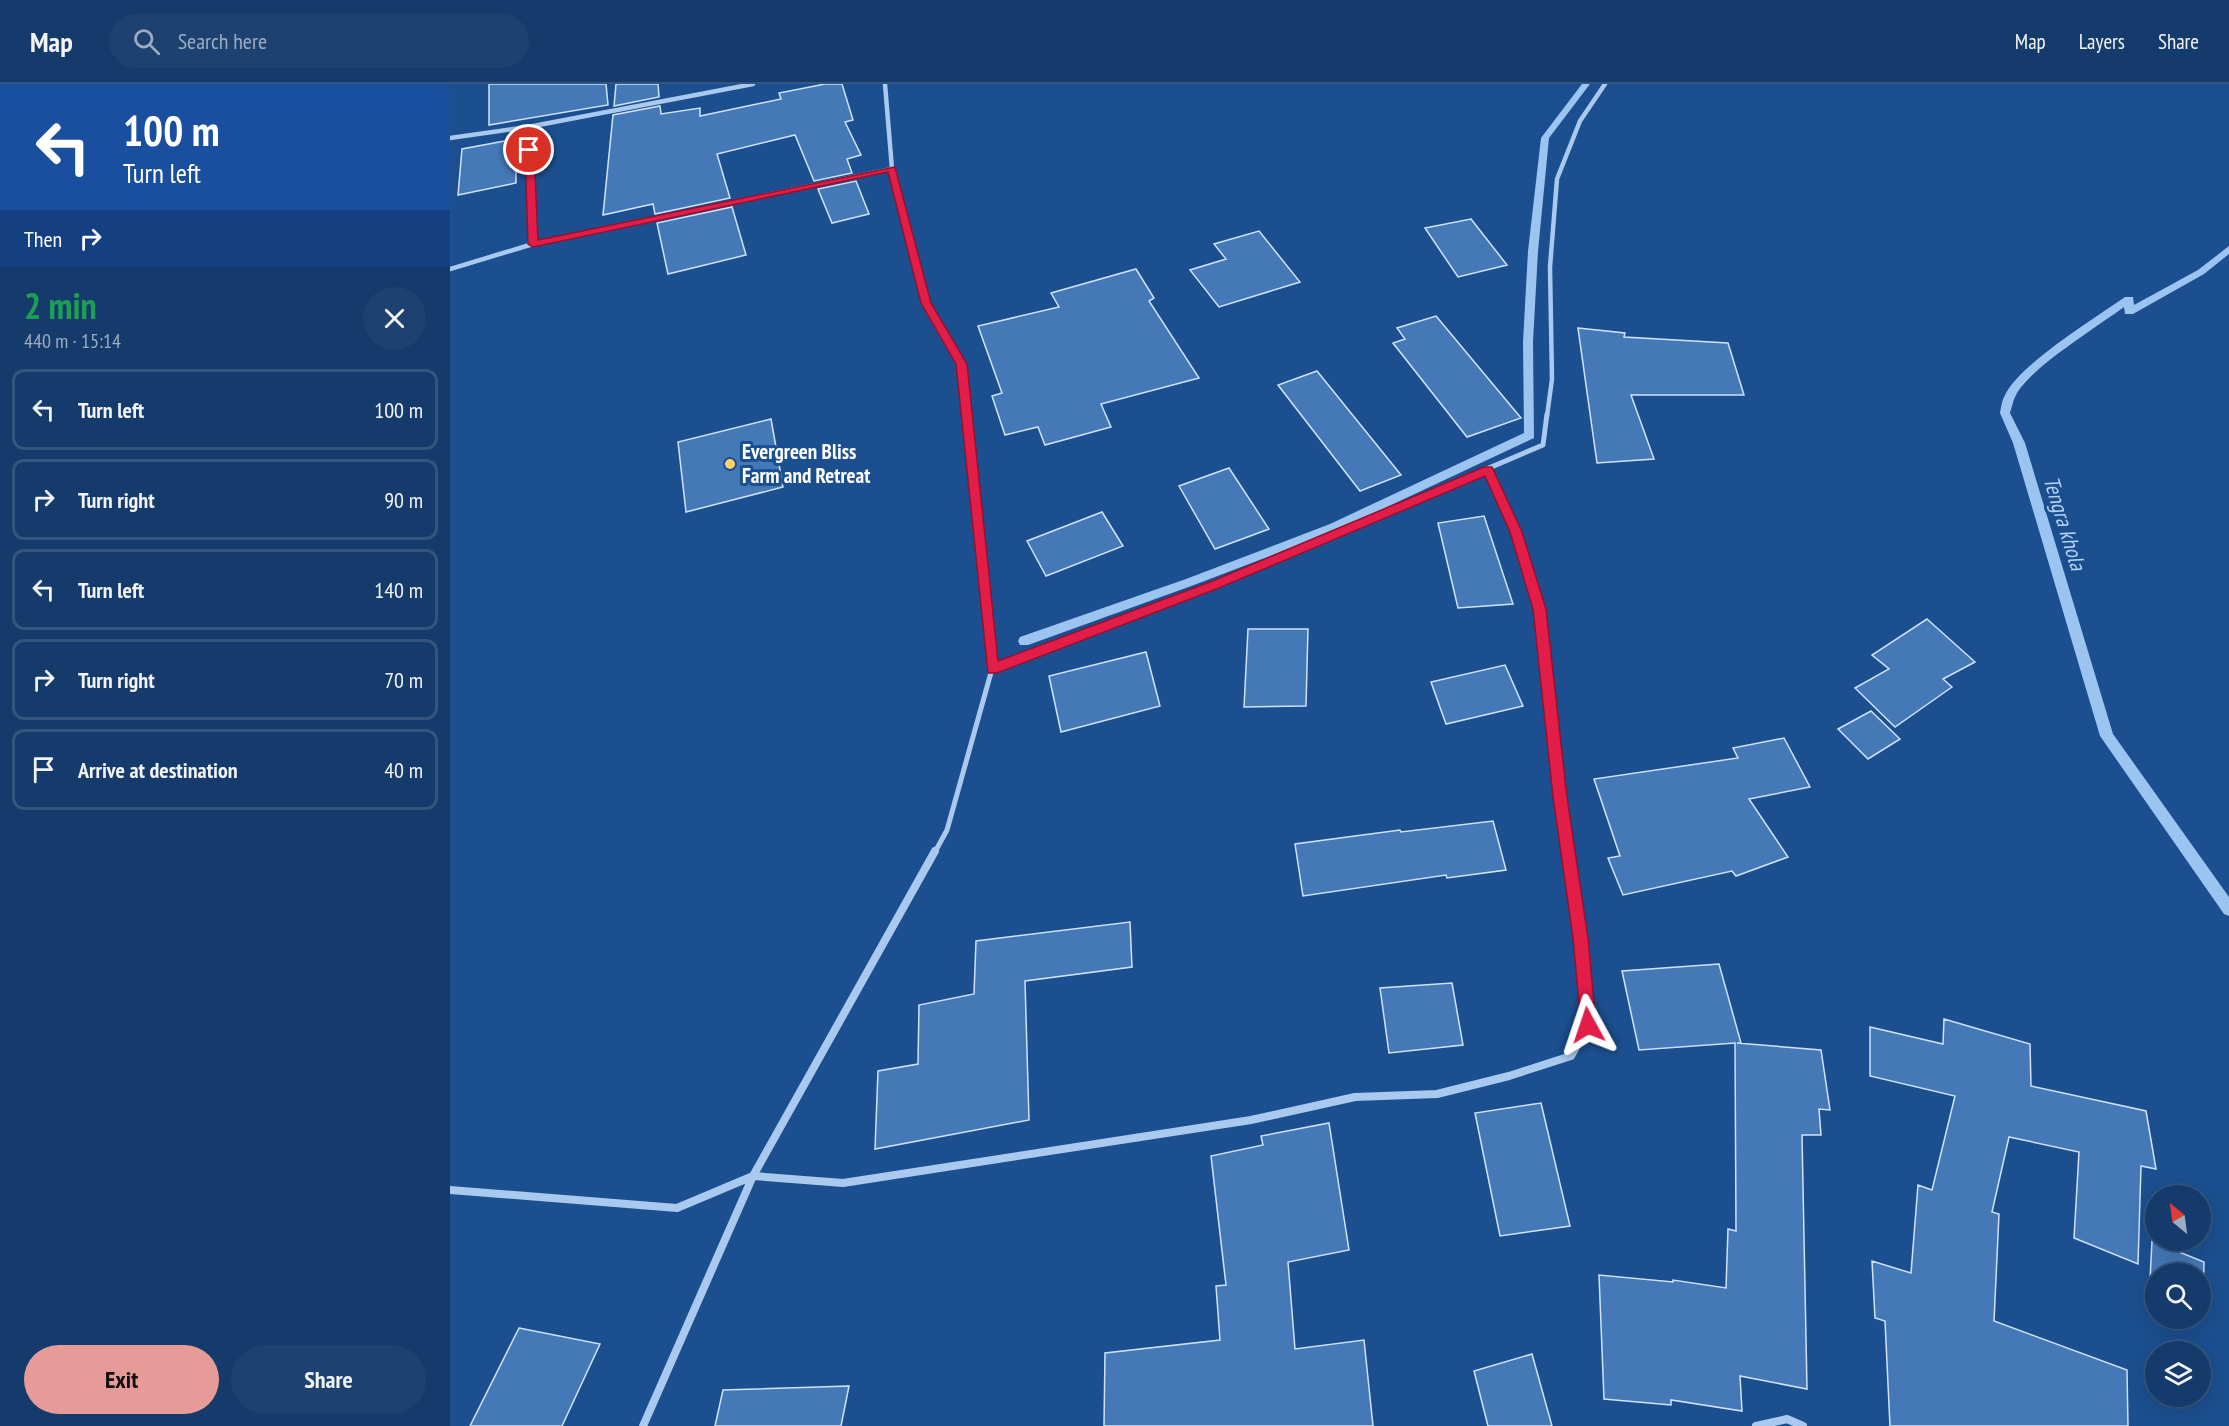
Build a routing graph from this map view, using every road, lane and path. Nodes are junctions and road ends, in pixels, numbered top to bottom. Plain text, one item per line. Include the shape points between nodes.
1 (753, 84) edge
2 (885, 84) edge
3 (1605, 84) edge
4 (528, 127) junction
5 (450, 138) edge
6 (892, 169) junction
7 (533, 244) junction
8 (450, 269) edge
9 (1488, 470) junction
10 (992, 669) junction
11 (753, 1176) junction
12 (450, 1190) edge
13 (642, 1426) edge
14 (1756, 1426) edge
15 (1803, 1426) edge

1 - 4 street
2 - 6 street
3 - 9 street via 1580,121 1557,179 1550,267 1551,379 1543,445
4 - 5 street
4 - 7 street
6 - 7 street
6 - 10 street via 926,303 961,364
7 - 8 street
9 - 10 street via 1215,585
9 - 11 street via 1516,532 1539,609 1581,938 1588,1025 1570,1056 1437,1094 1354,1097 1251,1120 843,1183
10 - 11 street via 947,830
11 - 12 street via 677,1209
11 - 13 street
14 - 15 street via 1787,1419

